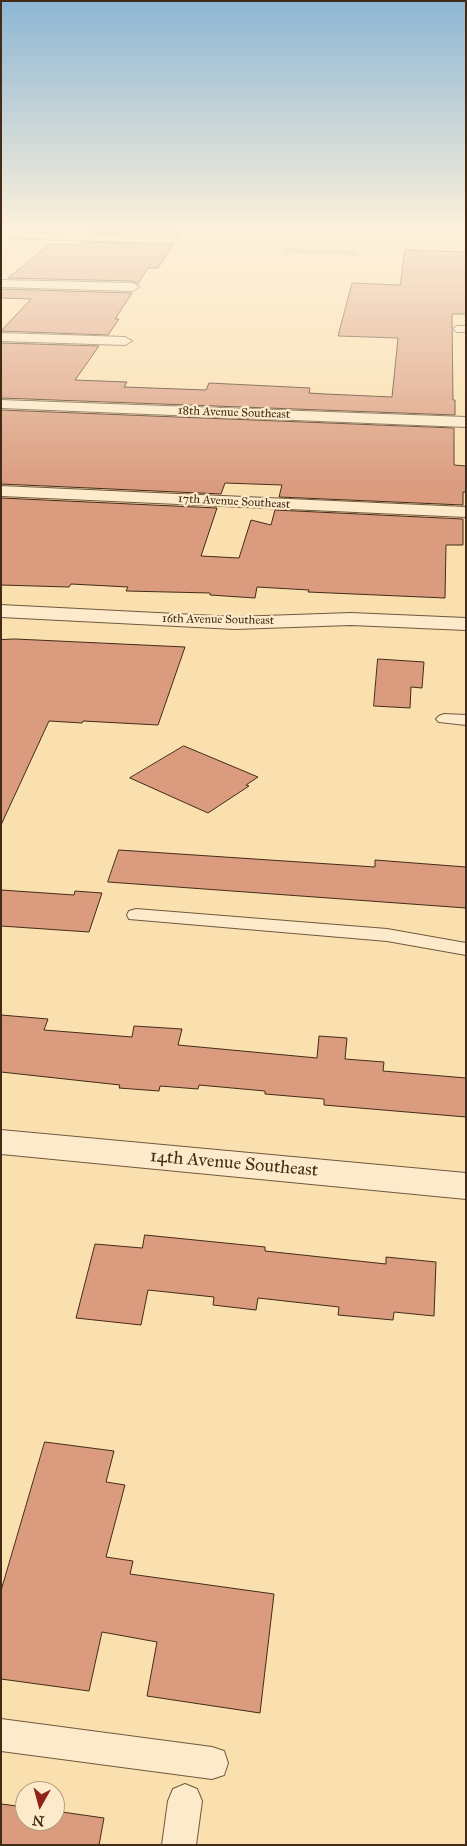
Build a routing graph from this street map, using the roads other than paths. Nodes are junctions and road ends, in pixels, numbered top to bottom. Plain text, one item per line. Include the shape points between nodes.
1 (1, 337) edge
2 (124, 341) dead end
3 (1, 404) edge
4 (466, 422) edge
5 (1, 491) edge
6 (466, 512) edge
7 (1, 610) edge
8 (466, 624) edge
9 (444, 719) dead end
10 (466, 720) edge
11 (136, 915) dead end
12 (466, 949) edge
13 (3, 1149) edge
14 (466, 1186) edge
15 (1, 1735) edge
16 (212, 1764) dead end
17 (184, 1801) dead end
18 (179, 1845) edge

1 - 2 street
3 - 4 street, 18th Avenue Southeast
5 - 6 street, 17th Avenue Southeast
7 - 8 street, 16th Avenue Southeast via 235,623 351,619
9 - 10 lane
11 - 12 lane via 387,935
13 - 14 street, 14th Avenue Southeast
15 - 16 lane
17 - 18 lane

